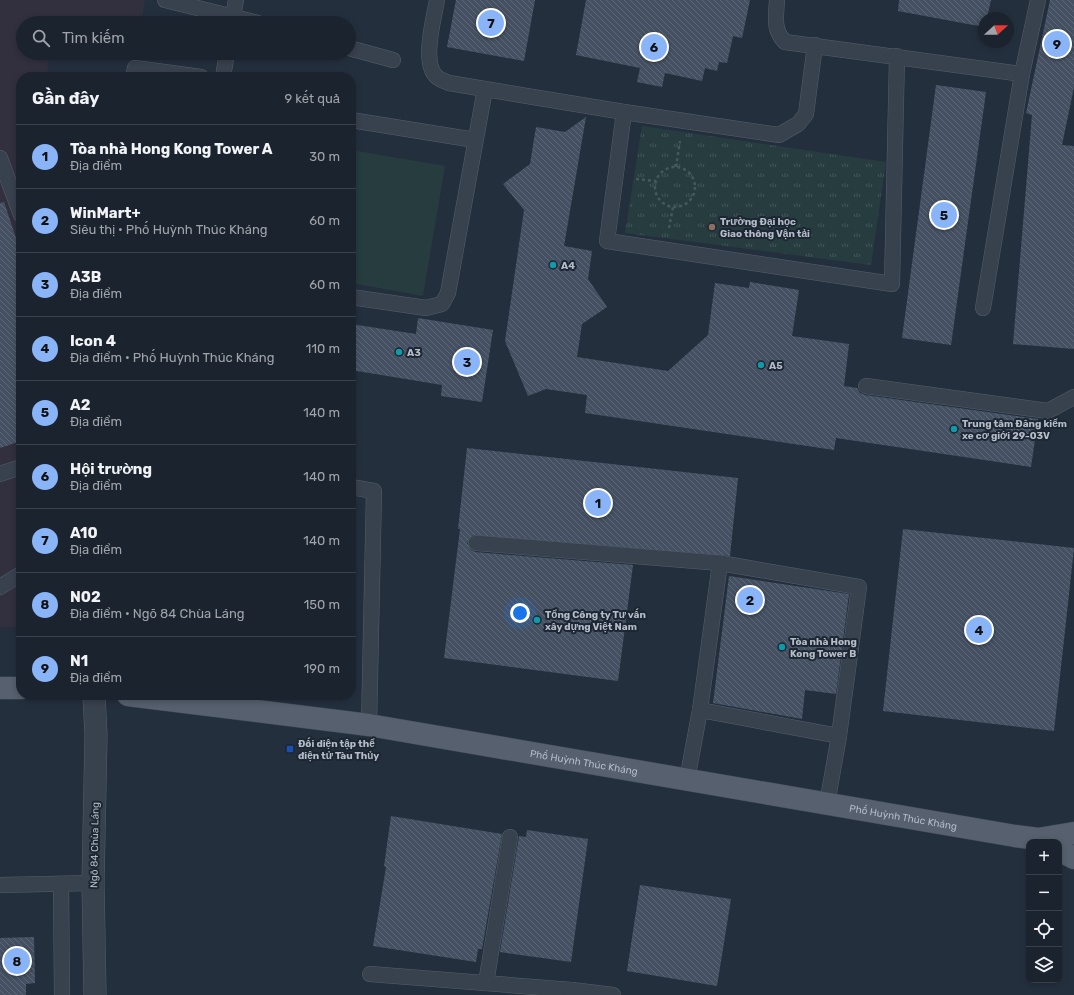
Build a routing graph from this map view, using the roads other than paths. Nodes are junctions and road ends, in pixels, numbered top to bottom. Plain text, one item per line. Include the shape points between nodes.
1 (164, 0) edge
2 (236, 0) edge
3 (437, 0) edge
4 (777, 0) edge
5 (1038, 0) edge
6 (219, 16) edge
7 (234, 16) edge
8 (815, 45) junction
9 (356, 50) edge
10 (897, 56) junction
11 (226, 60) edge
12 (393, 60) dead end
13 (134, 72) edge
14 (164, 72) edge
15 (224, 72) edge
16 (1022, 74) junction
17 (485, 89) junction
18 (624, 112) junction
19 (356, 121) edge
20 (475, 140) junction
21 (0, 158) edge
22 (16, 201) edge
23 (356, 298) edge
24 (983, 308) dead end
25 (866, 386) dead end
26 (1074, 397) edge
27 (16, 468) edge
28 (0, 474) edge
29 (356, 488) edge
30 (476, 543) dead end
31 (720, 563) junction
32 (16, 577) edge
33 (0, 587) edge
34 (0, 688) edge
35 (16, 688) edge
36 (94, 700) edge
37 (167, 700) edge
38 (700, 710) junction
39 (369, 726) junction
40 (839, 736) junction
41 (686, 780) junction
42 (827, 804) junction
43 (1074, 833) edge
44 (510, 837) dead end
45 (1029, 839) edge
46 (1049, 839) edge
47 (1062, 852) edge
48 (1074, 858) edge
49 (94, 883) junction
50 (61, 884) junction
51 (0, 885) edge
52 (370, 974) dead end
53 (486, 983) junction
54 (572, 993) edge
55 (62, 995) edge
56 (95, 995) edge
57 (613, 995) edge

1 - 6 lane
2 - 7 lane
3 - 17 lane via 429,45 430,66 437,77 449,83
4 - 8 lane via 778,35 785,42
5 - 16 lane
8 - 10 lane
8 - 18 lane via 806,114 798,124 779,135
9 - 12 lane
10 - 16 lane
10 - 18 lane via 892,284 607,241
11 - 15 lane
13 - 14 lane via 135,68
16 - 24 lane
17 - 18 lane
17 - 20 lane
19 - 20 lane
20 - 23 lane via 448,292 442,304 426,308
21 - 22 lane
25 - 26 lane via 1048,411
27 - 28 lane
29 - 39 lane via 374,491
30 - 31 lane
31 - 38 lane
31 - 40 lane via 858,587
32 - 33 lane
34 - 35 main road
36 - 49 street, Ngõ 84 Chùa Láng
37 - 39 main road, Phố Huỳnh Thúc Kháng
38 - 40 lane
38 - 41 lane
39 - 41 main road, Phố Huỳnh Thúc Kháng
40 - 42 lane
41 - 42 main road, Phố Huỳnh Thúc Kháng
42 - 45 main road, Phố Huỳnh Thúc Kháng
43 - 46 main road, Phố Huỳnh Thúc Kháng
44 - 53 lane
47 - 48 main road
49 - 50 lane
49 - 56 street, Ngõ 84 Chùa Láng
50 - 51 lane
50 - 55 lane
52 - 53 lane
53 - 54 lane
54 - 57 lane

